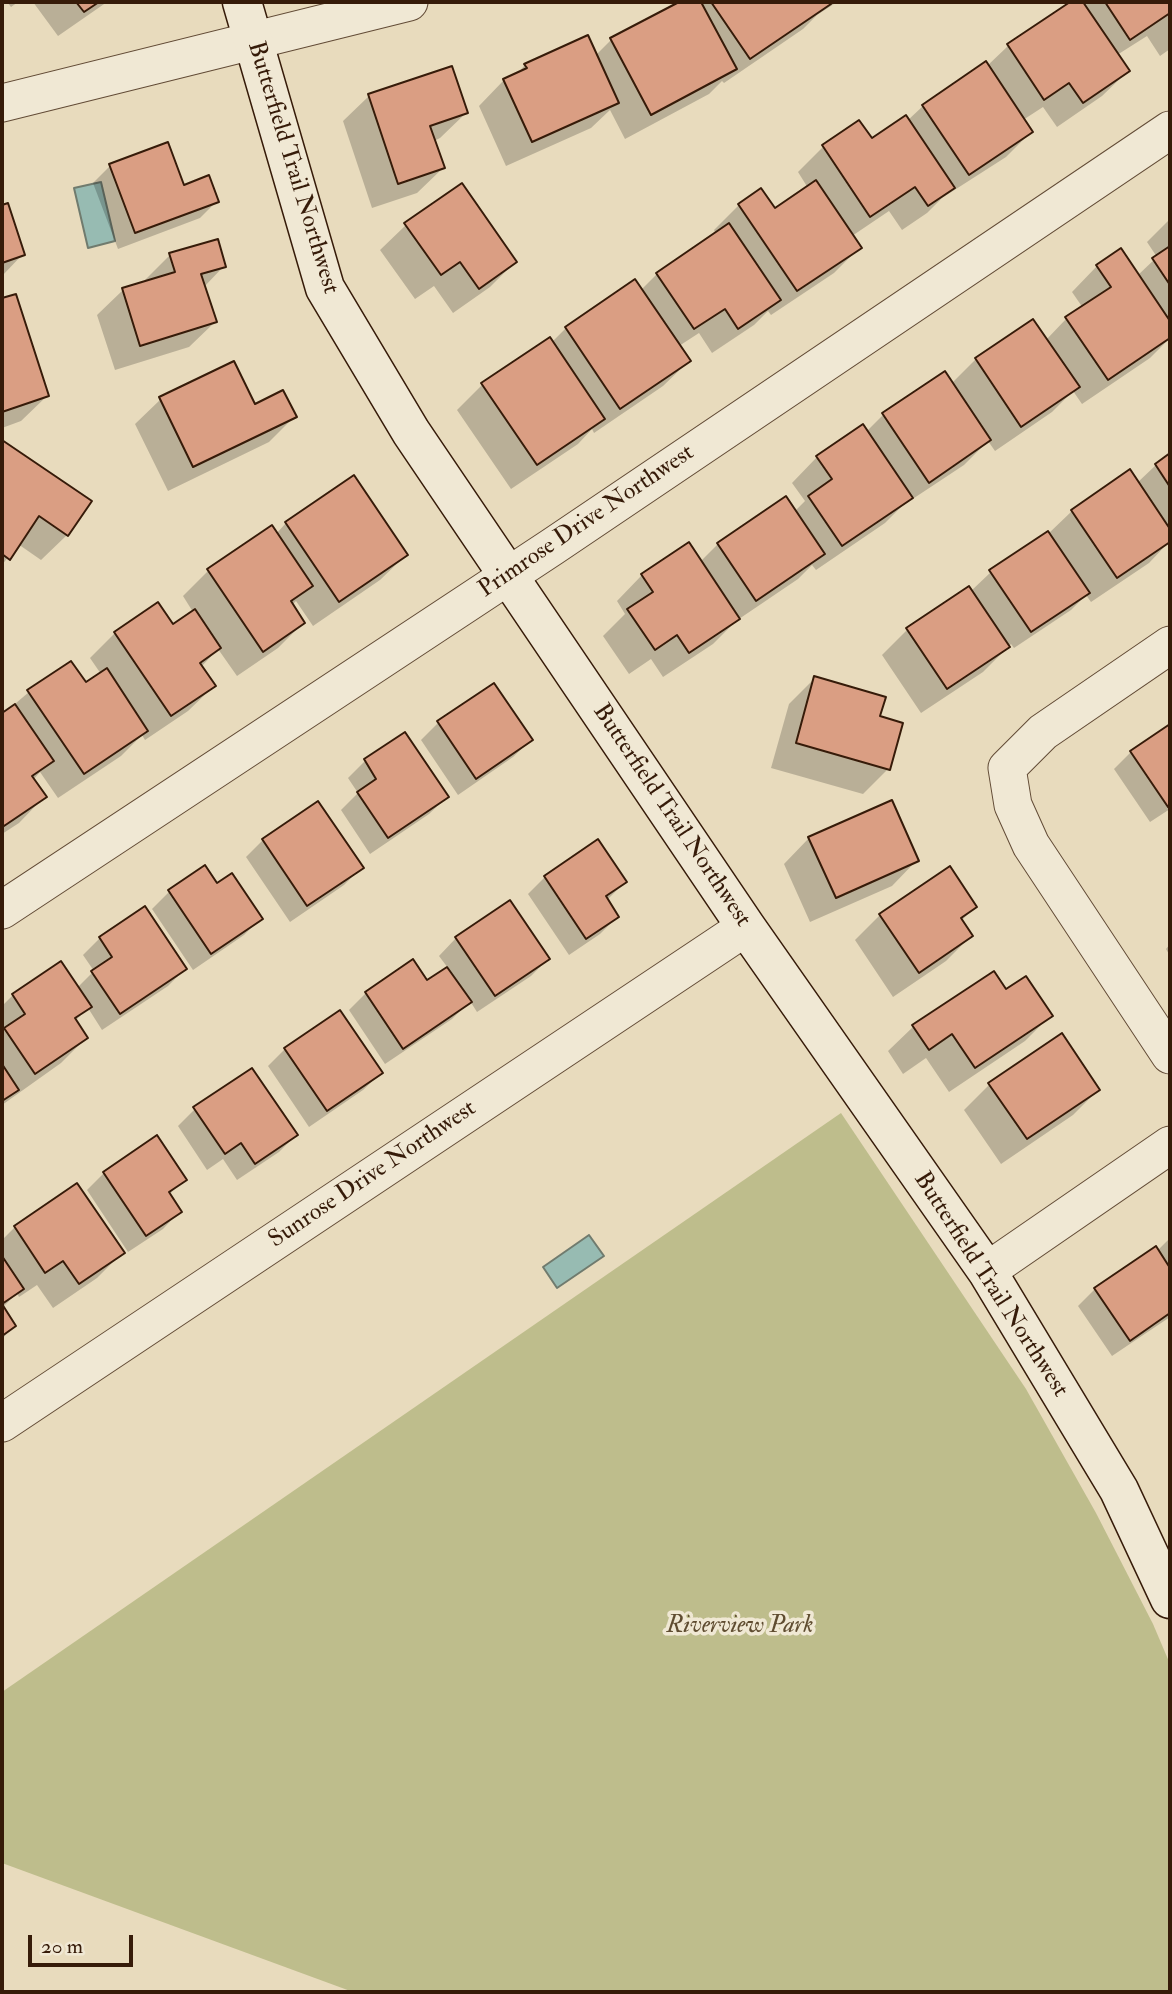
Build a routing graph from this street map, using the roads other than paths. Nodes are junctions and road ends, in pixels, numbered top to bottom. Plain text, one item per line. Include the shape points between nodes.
1 (242, 2) edge
2 (409, 2) edge
3 (253, 40) junction
4 (2, 103) edge
5 (1170, 130) edge
6 (509, 575) junction
7 (1170, 645) edge
8 (2, 910) edge
9 (746, 927) junction
10 (1170, 1055) edge
11 (1170, 1145) edge
12 (987, 1271) junction
13 (2, 1423) edge
14 (1170, 1599) edge

1 - 3 street, Butterfield Trail Northwest
2 - 3 street
3 - 4 street
3 - 6 street, Butterfield Trail Northwest via 325,288 411,432
5 - 6 street, Primrose Drive Northwest
6 - 8 street, Primrose Drive Northwest
6 - 9 street, Butterfield Trail Northwest
7 - 10 street via 1043,732 1007,768 1013,805 1031,845
9 - 12 street, Butterfield Trail Northwest
9 - 13 street, Sunrose Drive Northwest
11 - 12 street
12 - 14 street, Butterfield Trail Northwest via 1119,1490

